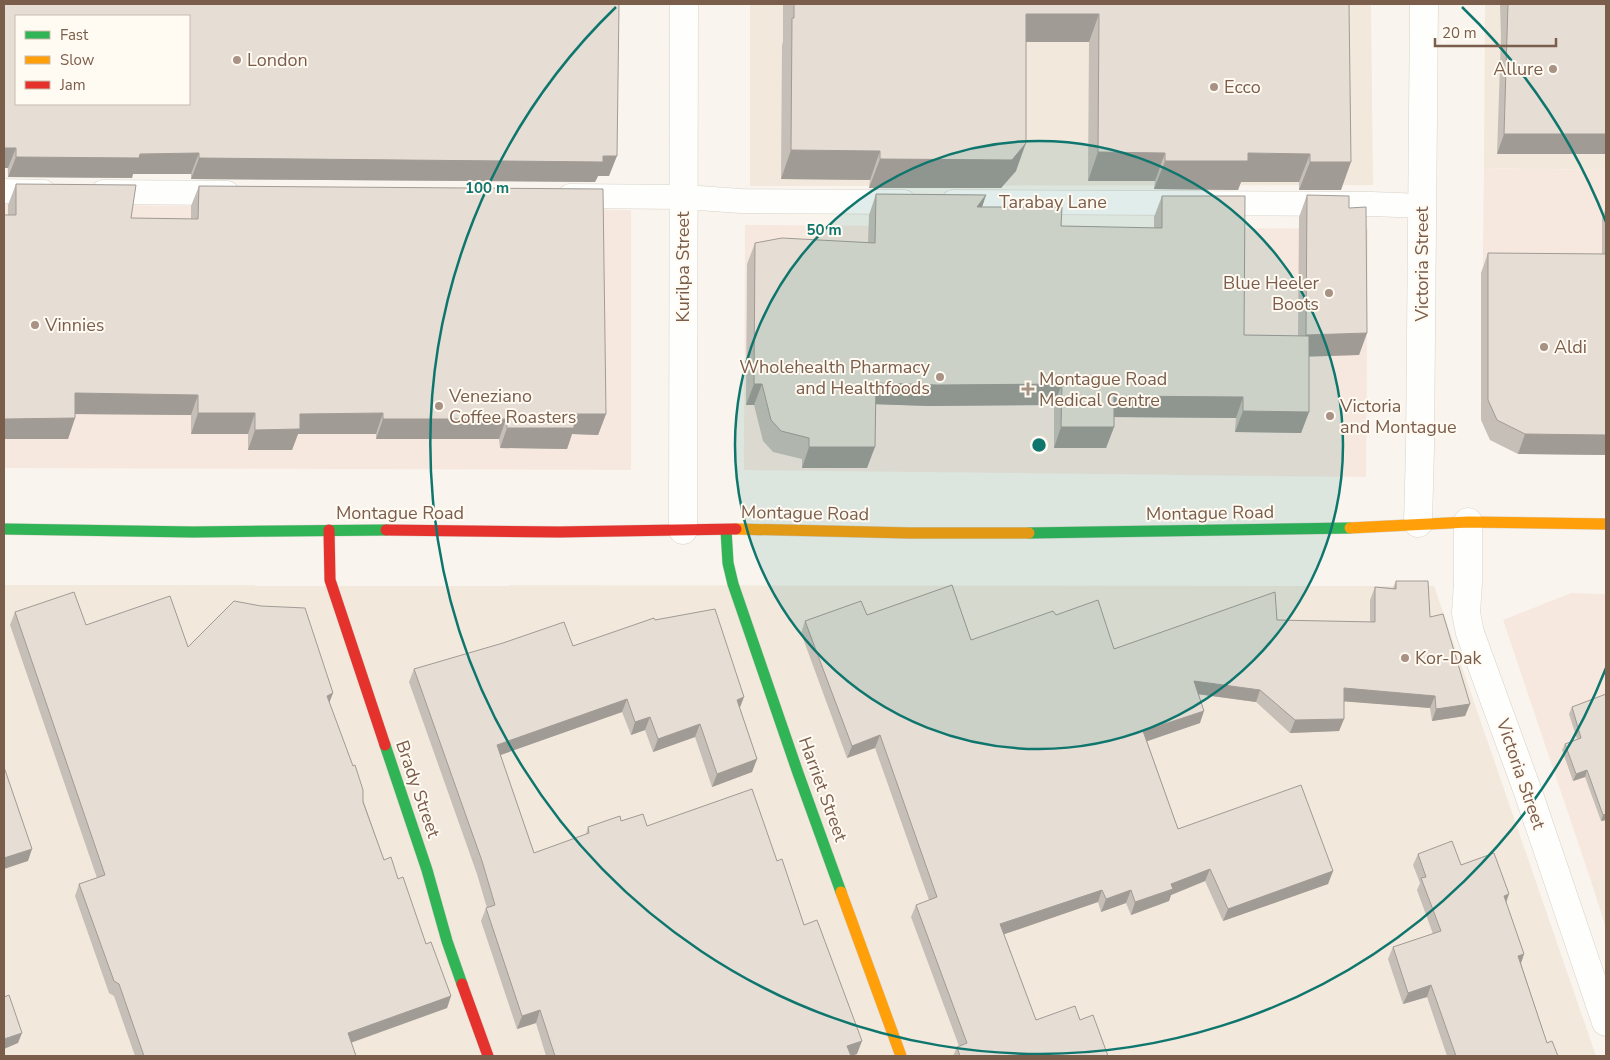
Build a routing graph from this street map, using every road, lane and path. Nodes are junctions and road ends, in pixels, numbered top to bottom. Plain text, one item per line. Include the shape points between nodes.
1 (684, 4) edge
2 (1424, 4) edge
3 (4, 191) edge
4 (246, 194) edge
5 (550, 196) edge
6 (684, 197) junction
7 (1422, 206) junction
8 (1468, 522) junction
9 (1418, 523) junction
10 (1606, 524) edge
11 (4, 529) edge
12 (329, 530) junction
13 (683, 530) junction
14 (726, 530) junction
15 (1606, 1022) edge
16 (488, 1056) edge
17 (901, 1056) edge

1 - 6 street, Kurilpa Street
2 - 7 street, Victoria Street
3 - 4 lane
5 - 6 lane, Tarabay Lane
6 - 7 lane, Tarabay Lane via 742,202 1353,203
6 - 13 street, Kurilpa Street
7 - 9 street, Victoria Street
8 - 9 street, Montague Road
8 - 10 street, Montague Road
8 - 15 street, Victoria Street via 1466,613 1470,633
9 - 14 street, Montague Road via 1316,529 994,534 768,528
11 - 12 street, Montague Road
12 - 13 street, Montague Road
12 - 16 street, Brady Street via 330,580 427,870 447,941
13 - 14 street, Montague Road
14 - 17 street, Harriet Street via 733,584

